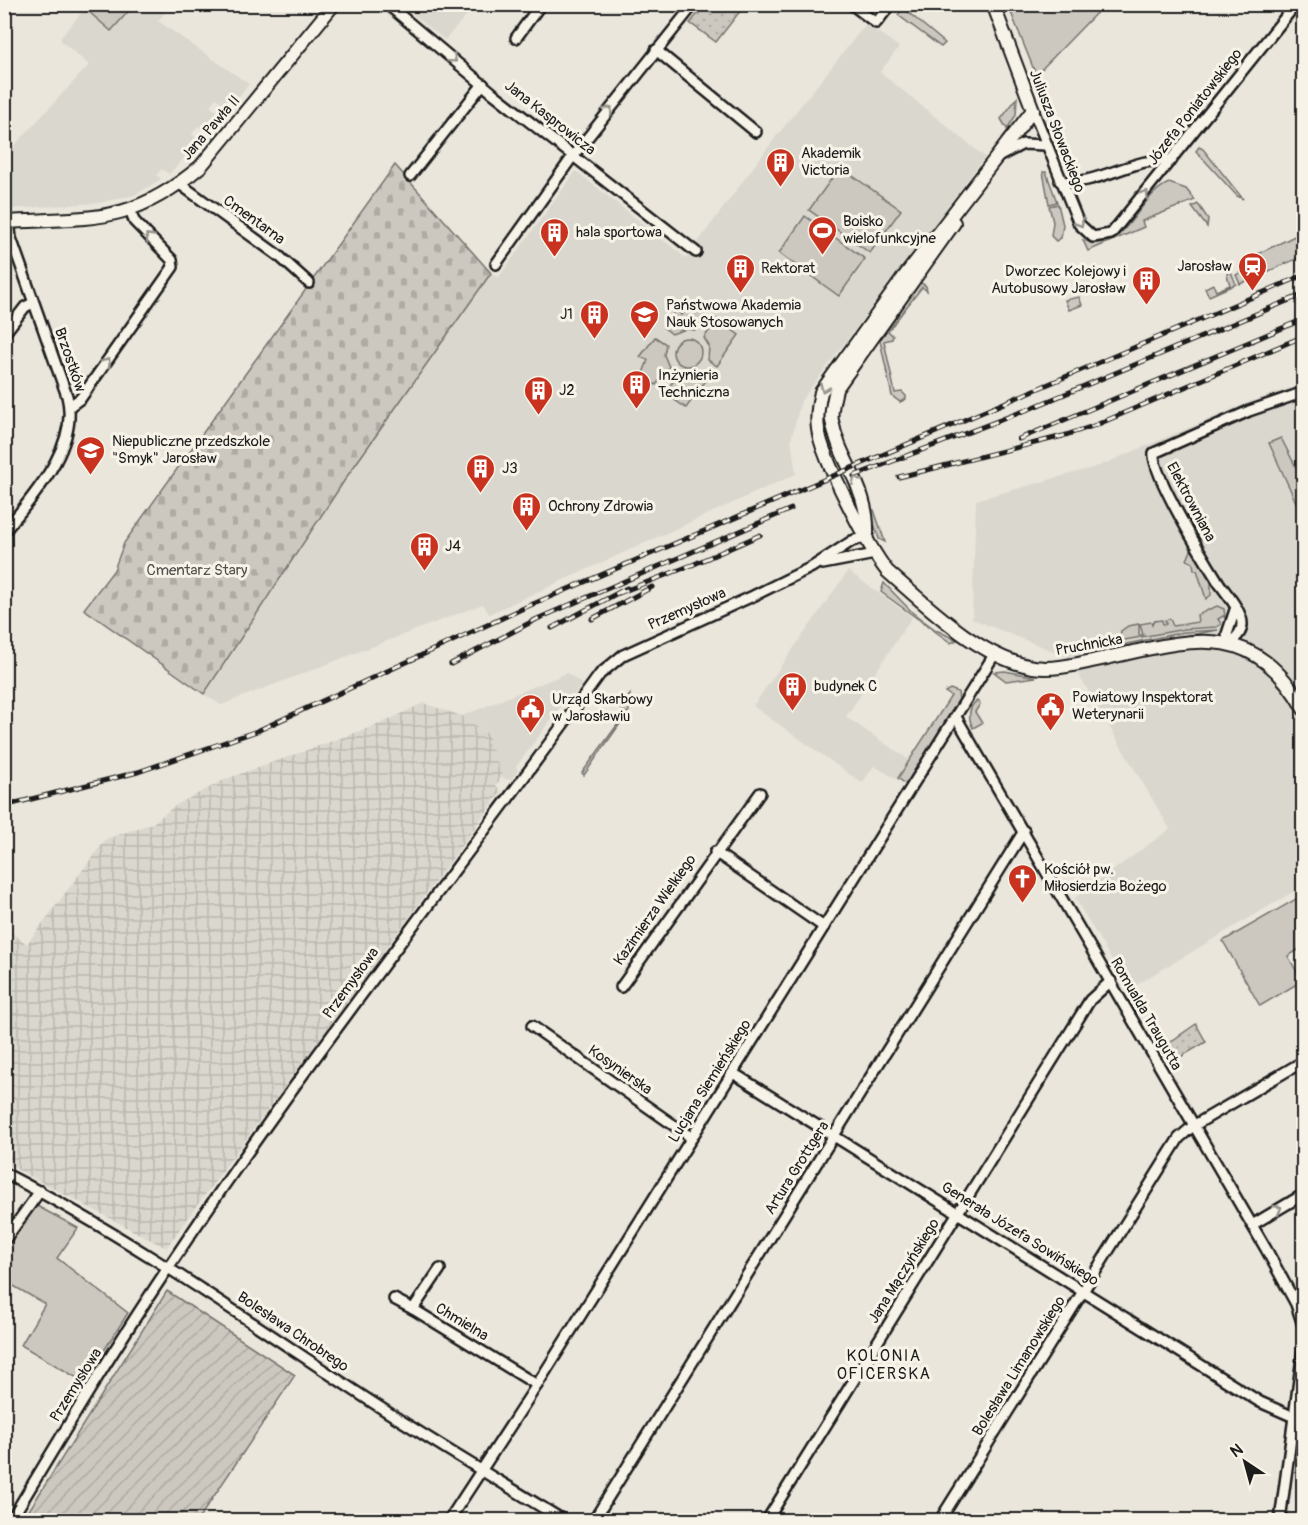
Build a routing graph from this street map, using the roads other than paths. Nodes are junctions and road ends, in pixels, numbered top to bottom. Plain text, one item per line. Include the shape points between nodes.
1 (334, 4) edge
2 (387, 4) edge
3 (541, 4) edge
4 (694, 4) edge
5 (851, 4) edge
6 (891, 4) edge
7 (993, 4) edge
8 (1296, 4) edge
9 (516, 38) dead end
10 (656, 50) junction
11 (483, 84) junction
12 (1033, 110) junction
13 (756, 132) dead end
14 (1045, 145) junction
15 (573, 156) junction
16 (998, 157) junction
17 (1172, 160) junction
18 (410, 176) dead end
19 (1060, 182) junction
20 (180, 184) junction
21 (959, 207) junction
22 (131, 211) junction
23 (7, 225) edge
24 (1118, 228) joint
25 (696, 252) dead end
26 (496, 264) dead end
27 (309, 283) dead end
28 (33, 303) junction
29 (4, 334) edge
30 (1304, 392) edge
31 (70, 406) junction
32 (4, 532) edge
33 (867, 536) junction
34 (875, 554) junction
35 (812, 567) junction
36 (1228, 644) junction
37 (994, 655) junction
38 (1304, 709) edge
39 (956, 717) junction
40 (760, 793) dead end
41 (1024, 831) junction
42 (715, 852) junction
43 (824, 927) junction
44 (1111, 981) junction
45 (621, 987) dead end
46 (532, 1026) dead end
47 (1304, 1061) edge
48 (733, 1073) junction
49 (1193, 1126) junction
50 (835, 1137) junction
51 (692, 1138) junction
52 (4, 1173) edge
53 (39, 1191) junction
54 (1304, 1194) edge
55 (958, 1213) junction
56 (1252, 1225) junction
57 (4, 1241) edge
58 (168, 1267) junction
59 (440, 1269) dead end
60 (1084, 1291) junction
61 (394, 1299) dead end
62 (413, 1310) junction
63 (1303, 1325) edge
64 (1304, 1343) edge
65 (537, 1385) junction
66 (1299, 1417) edge
67 (480, 1470) junction
68 (11, 1521) edge
69 (449, 1521) edge
70 (563, 1521) edge
71 (594, 1521) edge
72 (767, 1521) edge
73 (940, 1521) edge
74 (1280, 1521) edge

1 - 20 main road, Jana Pawła II via 201,166
2 -> 11 street, Jana Kasprowicza
3 - 9 street
4 - 10 street
5 - 6 street via 876,23
7 - 12 main road, Juliusza Słowackiego
8 - 17 street, Józefa Poniatowskiego
10 - 13 street
15 -> 10 street
11 - 15 street, Jana Kasprowicza
11 - 18 street
12 - 14 street, Juliusza Słowackiego
12 - 16 main road, Pruchnicka
14 - 16 street, Pruchnicka via 1023,144
14 - 19 street, Juliusza Słowackiego
15 - 25 street, Jana Kasprowicza
15 - 26 street
16 - 21 main road, Pruchnicka
17 - 19 street via 1157,159 1078,182
24 -> 17 street, Józefa Poniatowskiego
19 -> 24 street, Juliusza Słowackiego via 1086,232 1102,237
20 - 22 main road, Jana Pawła II
20 - 27 street, Cmentarna
33 -> 21 main road, Pruchnicka via 868,514 863,496 832,421 836,389 953,225
21 -> 33 main road, Pruchnicka via 841,360 821,392 816,413 818,431 838,482
22 - 23 main road, Jana Pawła II via 85,220
31 -> 22 street via 83,396 173,267 172,260 134,221
23 - 28 street, Brzostków
28 - 29 street via 25,307
28 - 31 street, Brzostków
30 - 36 street, Elektrowniana via 1249,411 1154,453 1156,471 1197,547 1241,616 1242,629
31 - 32 street, Brzostków via 66,435 51,468
33 - 34 main road, Pruchnicka
33 - 35 street
34 - 35 street
34 - 37 main road, Pruchnicka via 910,591
35 - 58 street, Przemysłowa via 622,655 600,674 366,988
36 - 37 main road, Pruchnicka via 1186,641 1065,667 1035,667
36 - 38 main road, Pruchnicka via 1261,659 1282,675
37 - 39 street, Lucjana Siemieńskiego
39 - 41 street, Romualda Traugutta
39 - 43 street, Lucjana Siemieńskiego
40 - 42 street, Kazimierza Wielkiego
41 - 44 street, Romualda Traugutta
41 - 50 street, Artura Grottgera
42 - 43 street, Kazimierza Wielkiego
42 - 45 street, Kazimierza Wielkiego
43 - 48 street, Lucjana Siemieńskiego
44 - 49 street, Romualda Traugutta
44 - 55 street, Jana Mączyńskiego via 1090,1000
46 - 51 street, Kosynierska
47 - 49 street, Bolesława Limanowskiego
48 - 50 street, Generała Józefa Sowińskiego
48 - 51 street, Lucjana Siemieńskiego
49 - 56 street, Romualda Traugutta
49 - 60 street, Bolesława Limanowskiego via 1179,1138
50 - 55 street, Generała Józefa Sowińskiego
50 - 71 street, Artura Grottgera
51 - 65 street, Lucjana Siemieńskiego
52 - 53 street, Bolesława Chrobrego
53 - 57 street
53 - 58 street, Bolesława Chrobrego
56 -> 54 street
55 - 60 street, Generała Józefa Sowińskiego
55 - 72 street, Jana Mączyńskiego
56 - 63 street, Romualda Traugutta via 1296,1304
58 - 67 street, Bolesława Chrobrego
58 - 68 street, Przemysłowa
59 - 62 street, Chmielna
60 - 66 street, Generała Józefa Sowińskiego via 1260,1402
60 - 73 street, Bolesława Limanowskiego
61 - 62 street
62 - 65 street, Chmielna
64 - 66 street
65 - 67 street, Lucjana Siemieńskiego
66 - 74 street
67 - 69 street, Lucjana Siemieńskiego
67 - 70 street, Bolesława Chrobrego

